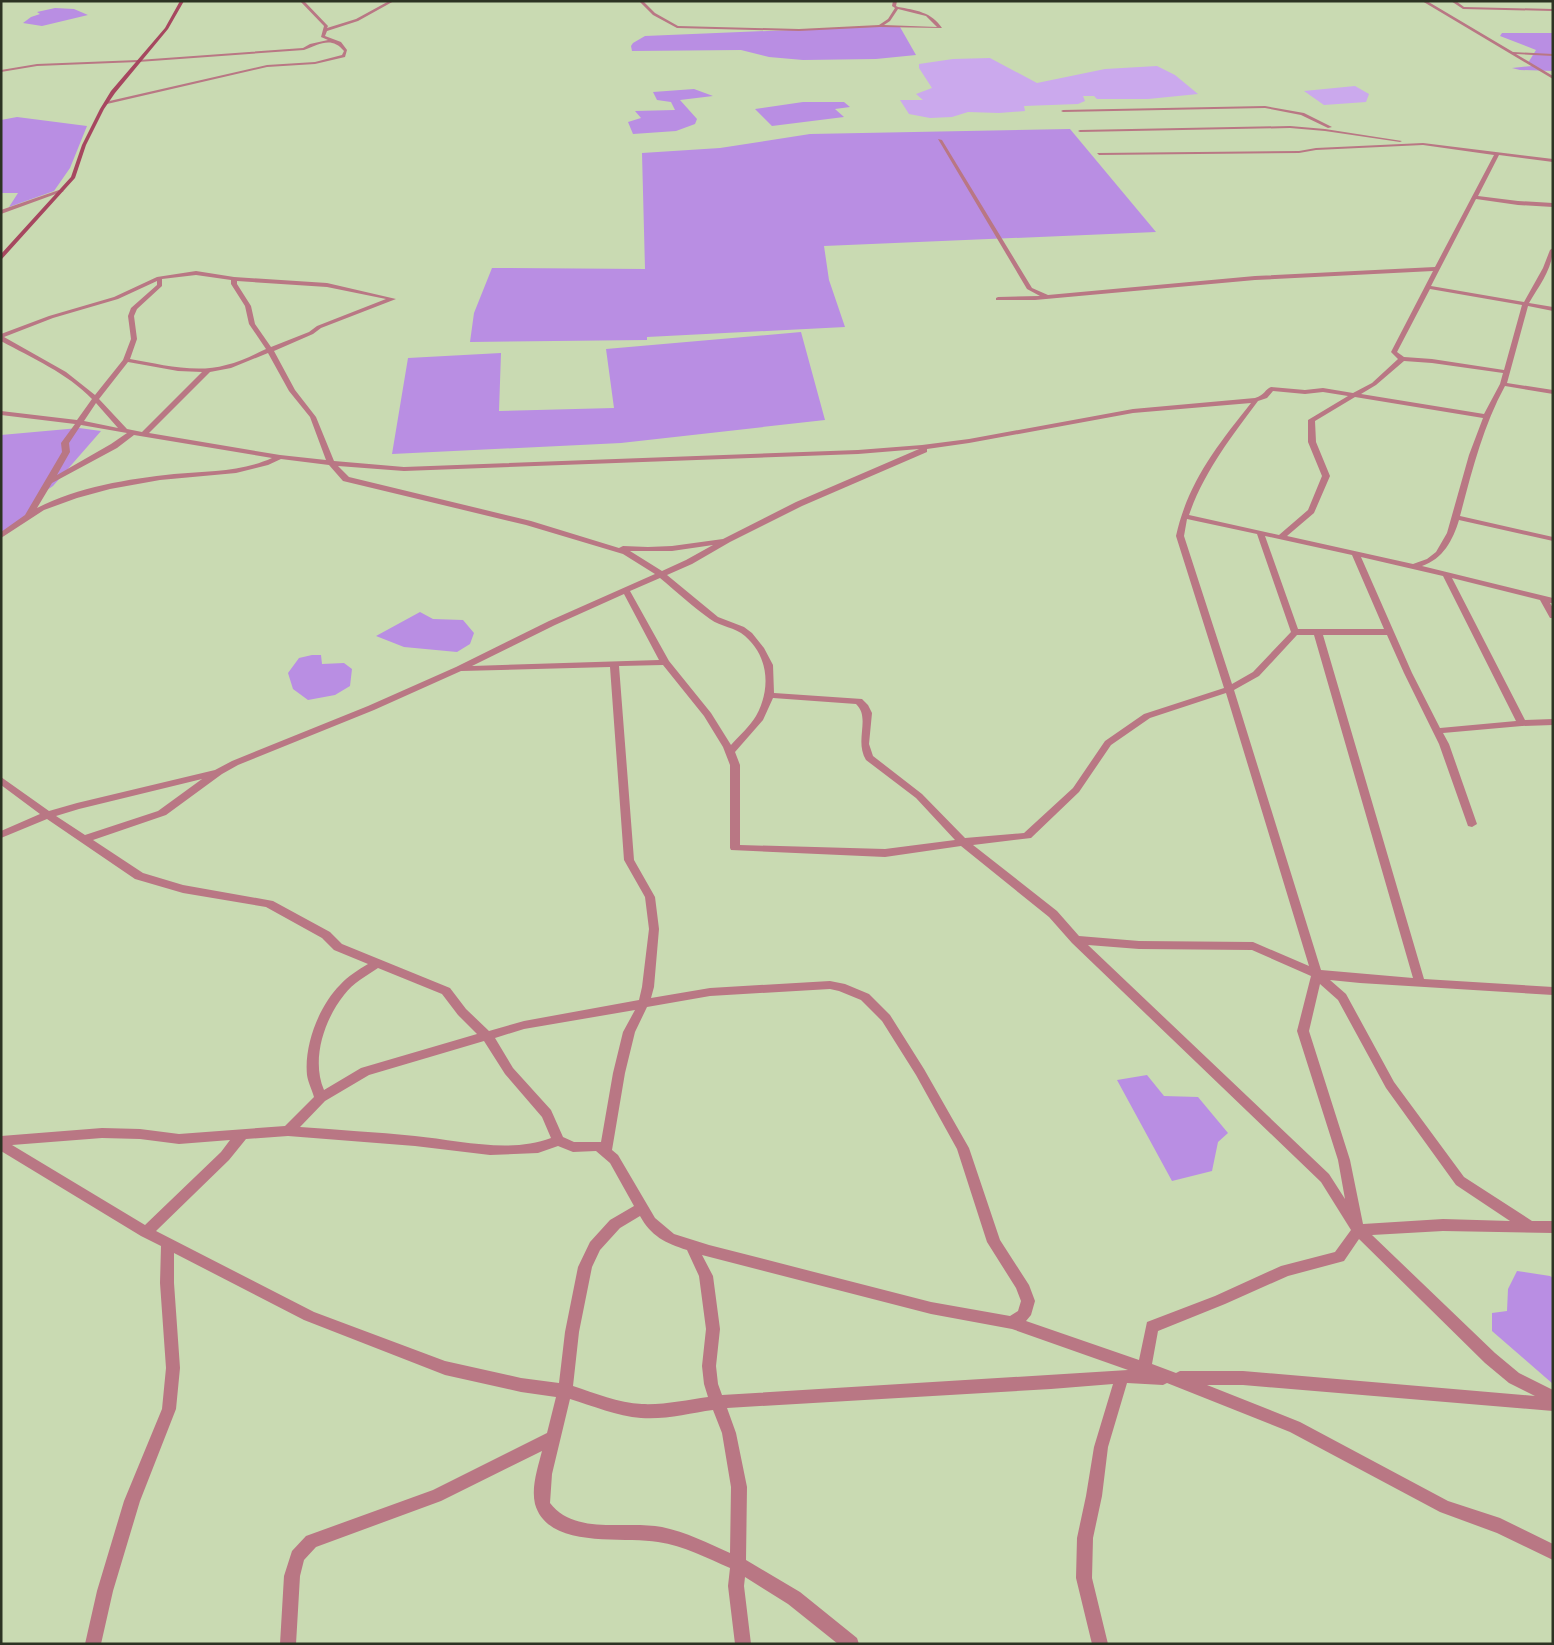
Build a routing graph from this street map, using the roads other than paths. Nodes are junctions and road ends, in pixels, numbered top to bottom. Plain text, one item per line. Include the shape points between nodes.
1 (182, 1) edge
2 (302, 1) edge
3 (392, 1) edge
4 (641, 1) edge
5 (895, 1) edge
6 (1424, 1) edge
7 (1453, 1) edge
8 (897, 8) junction
9 (1463, 8) junction
10 (1553, 10) edge
11 (1452, 17) junction
12 (880, 26) junction
13 (326, 30) junction
14 (329, 41) junction
15 (1511, 53) junction
16 (1553, 55) edge
17 (138, 61) junction
18 (1, 71) edge
19 (1553, 78) edge
20 (107, 103) junction
21 (1063, 111) dead end
22 (1080, 132) dead end
23 (1340, 132) junction
24 (940, 140) dead end
25 (1423, 144) junction
26 (1099, 154) dead end
27 (1497, 154) junction
28 (1553, 161) edge
29 (61, 191) junction
30 (1475, 197) junction
31 (1553, 205) edge
32 (1, 212) edge
33 (1553, 250) edge
34 (1, 258) edge
35 (1437, 269) junction
36 (159, 278) junction
37 (234, 279) junction
38 (1428, 287) junction
39 (1046, 297) junction
40 (998, 298) dead end
41 (1526, 305) junction
42 (1553, 309) edge
43 (1, 337) edge
44 (270, 350) junction
45 (1402, 359) junction
46 (126, 360) junction
47 (207, 371) junction
48 (1506, 372) junction
49 (1503, 384) junction
50 (1553, 392) edge
51 (1354, 394) junction
52 (95, 399) junction
53 (1256, 400) junction
54 (1, 413) edge
55 (1487, 417) junction
56 (79, 422) junction
57 (129, 431) junction
58 (144, 434) junction
59 (935, 446) junction
60 (280, 457) junction
61 (331, 463) junction
62 (49, 482) junction
63 (28, 516) junction
64 (1182, 516) junction
65 (1456, 517) junction
66 (1260, 532) junction
67 (1, 536) edge
68 (1281, 537) junction
69 (1553, 539) edge
70 (727, 540) junction
71 (612, 547) junction
72 (1355, 553) junction
73 (1413, 566) junction
74 (1446, 574) junction
75 (662, 575) junction
76 (626, 592) junction
77 (1543, 598) junction
78 (1553, 601) edge
79 (1553, 616) edge
80 (1295, 632) junction
81 (1318, 632) junction
82 (1390, 632) junction
83 (665, 662) junction
84 (614, 664) junction
85 (459, 669) junction
86 (1229, 689) junction
87 (770, 695) junction
88 (1553, 722) edge
89 (1522, 723) junction
90 (1437, 731) junction
91 (730, 752) junction
92 (219, 772) junction
93 (1, 780) edge
94 (48, 815) junction
95 (1472, 824) dead end
96 (1, 835) edge
97 (86, 839) junction
98 (964, 842) junction
99 (1076, 940) junction
100 (377, 963) junction
101 (1317, 974) junction
102 (1420, 983) junction
103 (1553, 991) edge
104 (644, 1003) junction
105 (488, 1037) junction
106 (321, 1098) junction
107 (288, 1131) junction
108 (242, 1135) junction
109 (558, 1140) junction
110 (1, 1141) edge
111 (1, 1145) edge
112 (605, 1152) junction
113 (641, 1208) junction
114 (1531, 1226) junction
115 (1553, 1227) edge
116 (1358, 1230) junction
117 (146, 1232) junction
118 (168, 1244) junction
119 (691, 1245) junction
120 (1012, 1323) junction
121 (1143, 1372) junction
122 (1122, 1376) junction
123 (1175, 1378) junction
124 (565, 1391) junction
125 (1553, 1397) edge
126 (718, 1402) junction
127 (1553, 1404) edge
128 (553, 1438) junction
129 (1553, 1552) edge
130 (738, 1564) junction
131 (93, 1644) edge
132 (288, 1644) edge
133 (743, 1644) edge
134 (851, 1644) edge
135 (1100, 1644) edge

1 - 17 street via 167,28
2 - 13 street via 326,26
3 - 13 street via 357,20
4 - 12 street via 654,14 677,27 785,30
5 - 8 street
6 - 11 street
7 - 9 street
8 - 12 street
8 - 12 street via 930,17 940,28
9 - 10 street
9 - 11 street via 1465,10
11 - 15 street
13 - 14 street via 322,37
14 - 17 street via 304,49
14 - 20 street via 340,44 345,54 315,63 267,66
15 - 16 street
15 - 19 street
17 - 18 street via 37,65
17 - 20 street
20 - 29 street via 84,144 77,168
21 - 23 street via 1265,107 1302,114
22 - 23 street via 1290,127
23 - 25 street
24 - 39 street via 1030,289
25 - 26 street via 1299,152
25 - 27 street
27 - 28 street
27 - 30 street
29 - 32 street
29 - 34 street
30 - 31 street
30 - 35 street
33 - 41 street
35 - 38 street
35 - 39 street via 1255,278
36 - 37 street via 196,273
36 - 43 street via 116,298 51,317
36 - 46 street via 160,285 134,308 131,316 134,339
37 - 44 street via 248,306 252,324
37 - 44 street via 327,285 393,299
38 - 41 street
38 - 45 street via 1394,352
39 - 40 street
41 - 42 street
41 - 48 street
43 - 52 street via 64,372
44 - 47 street via 229,367
44 - 61 street via 292,391 312,417
45 - 48 street
45 - 51 street via 1374,384
46 - 47 street
46 - 52 street
47 - 58 street
48 - 49 street
49 - 50 street
49 - 55 street
51 - 53 street via 1272,389 1265,397
51 - 55 street
51 - 68 street via 1311,420 1312,442 1326,476 1311,512
52 - 56 street
52 - 57 street
53 - 59 street via 1133,411
53 - 64 street via 1214,455
54 - 56 street
55 - 65 street
56 - 57 street
56 - 62 street via 65,443 66,452
57 - 58 street
57 - 62 street via 114,446
58 - 60 street
59 - 61 street via 858,452 404,469
59 - 70 street via 814,497
60 - 61 street
60 - 63 street via 226,474 160,478 74,496 49,504
61 - 71 street via 352,482 504,516
62 - 63 street
63 - 67 street
64 - 66 street
64 - 86 street via 1180,536
65 - 69 street
65 - 73 street via 1451,533 1438,553 1430,561
66 - 68 street
66 - 80 street
68 - 72 street
70 - 71 street via 665,550
70 - 75 street
71 - 75 street
72 - 73 street
72 - 82 street
73 - 74 street
74 - 77 street
74 - 89 street
75 - 76 street
75 - 87 street via 715,619 741,629 760,648 769,665
76 - 83 street
76 - 85 street via 552,623
77 - 78 street
77 - 79 street
80 - 81 street
80 - 86 street via 1256,674
81 - 82 street
81 - 102 street
82 - 90 street
83 - 84 street
83 - 91 street via 713,722
84 - 85 street
84 - 104 street via 629,860 650,897 654,929
85 - 92 street
86 - 98 street via 1146,716 1108,744 1076,790 1027,836
86 - 101 street
87 - 91 street via 760,718
87 - 98 street via 859,701 867,710 866,754 919,796
88 - 89 street
89 - 90 street
90 - 95 street
91 - 98 street via 735,765 735,848 885,854
92 - 94 street
92 - 97 street via 162,813
93 - 94 street
94 - 96 street
94 - 97 street
97 - 100 street via 139,876 163,885 269,904 326,935 338,947
98 - 99 street via 1041,904
99 - 101 street via 1139,945 1253,946
99 - 116 street via 1326,1178
100 - 105 street via 446,991
100 - 106 street via 340,992 321,1028 313,1051 313,1074
101 - 102 street
101 - 114 street via 1342,997 1390,1085 1460,1181
101 - 116 street via 1303,1031 1344,1160
102 - 103 street
104 - 105 street via 524,1025
104 - 112 street via 629,1032
104 - 120 street via 710,992 830,985 864,997 886,1018 963,1148 994,1242 1022,1285 1028,1301 1024,1315
105 - 106 street via 365,1070
105 - 109 street via 509,1071 547,1114
106 - 107 street
107 - 108 street
107 - 109 street via 490,1150 538,1148
108 - 110 street via 179,1139 102,1133
108 - 117 street via 225,1156
109 - 112 street via 573,1148 598,1146
111 - 117 street
112 - 113 street via 614,1159
113 - 119 street via 650,1222 670,1239
113 - 124 street via 610,1230 595,1246 585,1267
114 - 115 street
114 - 116 street via 1443,1225
116 - 121 street via 1339,1257 1286,1270 1152,1327
116 - 125 street via 1490,1358 1514,1378
117 - 118 street
118 - 124 street via 309,1316 445,1368
118 - 131 street via 167,1283 173,1368 168,1409 132,1501
119 - 120 street via 931,1308
119 - 126 street via 706,1276 712,1329 709,1366
120 - 121 street
121 - 122 street
121 - 123 street
122 - 126 street
122 - 135 street via 1101,1447 1085,1538 1084,1578
123 - 127 street via 1227,1377
123 - 129 street via 1295,1427 1445,1507 1500,1526
124 - 126 street via 641,1411
124 - 128 street
126 - 130 street via 729,1433 739,1487
128 - 130 street via 541,1493 544,1508 558,1521 592,1533 649,1532 694,1544
128 - 132 street via 436,1496 311,1541 297,1556 292,1576
130 - 133 street via 736,1586
130 - 134 street via 794,1598

